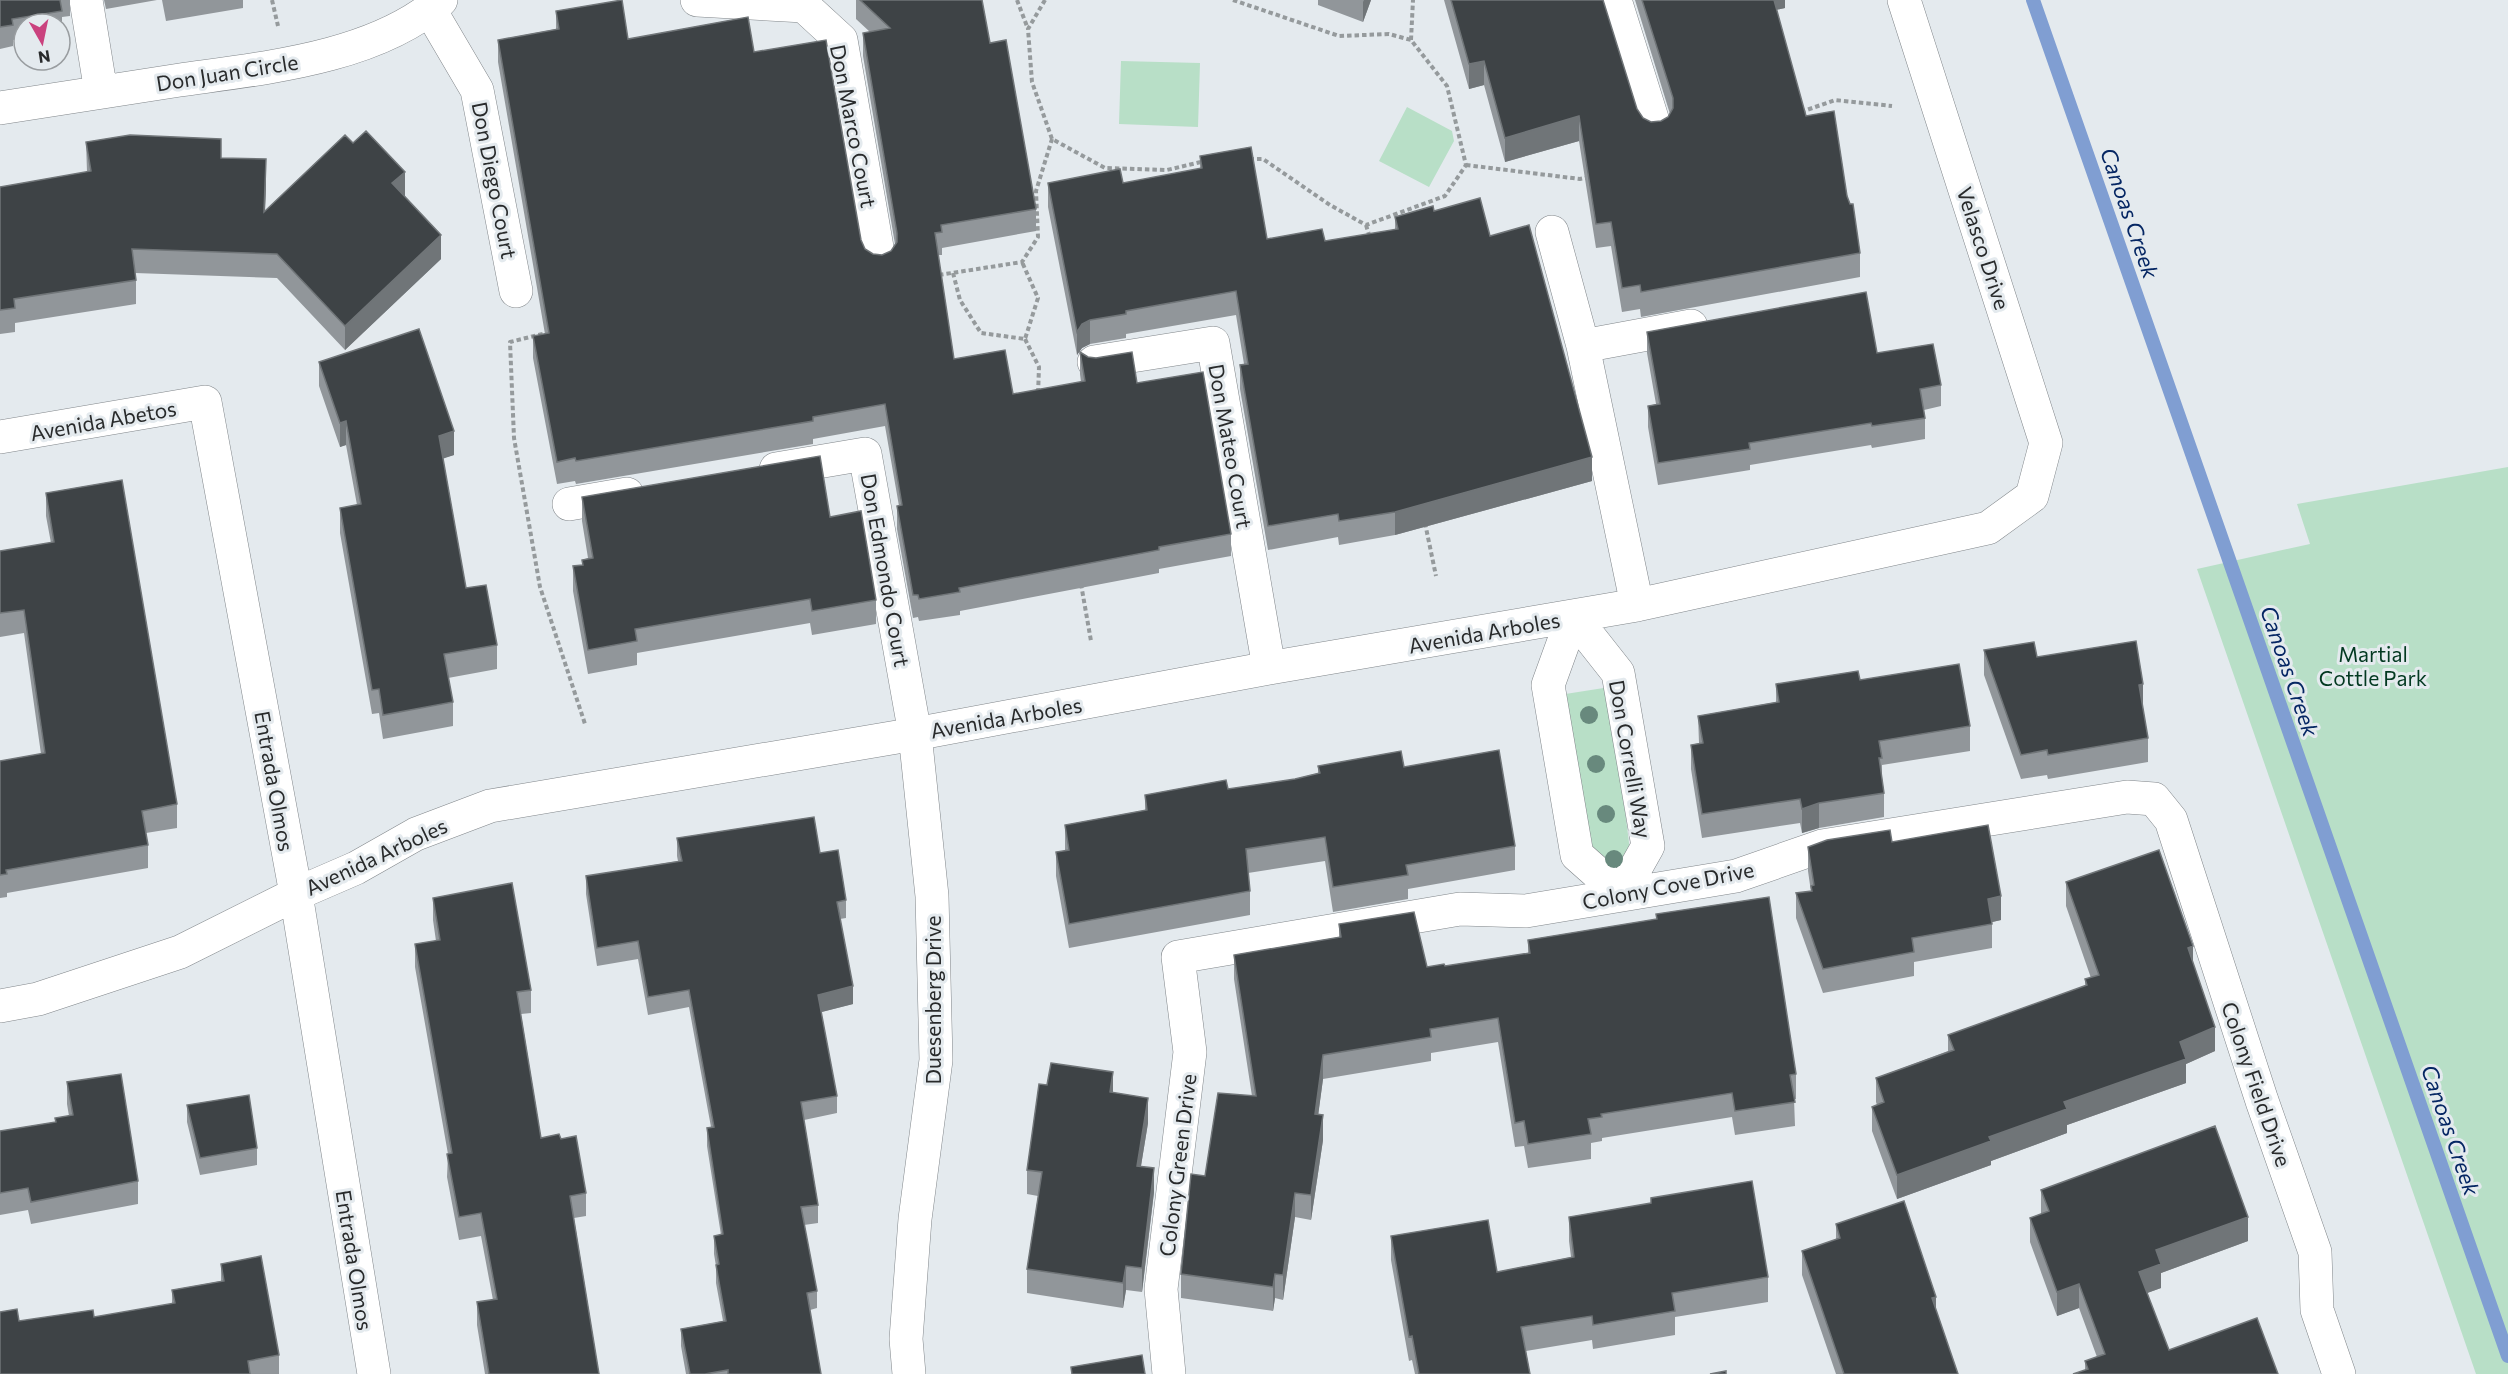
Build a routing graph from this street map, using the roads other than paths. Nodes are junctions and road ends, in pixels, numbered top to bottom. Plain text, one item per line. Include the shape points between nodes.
1 (86, 0) edge
2 (697, 0) edge
3 (1615, 0) edge
4 (1904, 0) edge
5 (434, 3) edge
6 (101, 92) junction
7 (0, 108) edge
8 (1655, 128) edge
9 (1552, 232) dead end
10 (879, 259) edge
11 (516, 291) dead end
12 (1725, 320) edge
13 (1583, 346) junction
14 (1094, 362) edge
15 (205, 402) joint
16 (0, 437) edge
17 (752, 473) edge
18 (660, 489) edge
19 (2032, 496) joint
20 (569, 504) dead end
21 (1638, 605) junction
22 (1573, 616) junction
23 (1269, 668) junction
24 (915, 734) junction
25 (2154, 800) joint
26 (296, 894) junction
27 (1621, 894) junction
28 (1178, 957) joint
29 (0, 1006) edge
30 (374, 1374) edge
31 (909, 1374) edge
32 (1169, 1374) edge
33 (2339, 1374) edge

1 - 6 street
2 - 10 street, Don Marco Court via 804,6 841,40
3 - 8 street
4 - 19 street, Velasco Drive via 2046,443
5 - 6 street, Don Juan Circle via 366,44 286,64
5 - 11 street, Don Diego Court via 477,90
6 - 7 street, Don Juan Circle
9 - 13 street
12 - 13 street
13 - 21 street
14 - 23 street, Don Mateo Court via 1213,343
15 - 16 street, Avenida Abetos
15 - 26 street, Entrada Olmos
17 - 24 street, Don Edmondo Court via 865,454
18 - 20 street
19 - 21 street, Avenida Arboles via 1988,528
21 - 22 street, Avenida Arboles
22 - 23 street, Avenida Arboles
22 - 27 street, Don Correlli Way via 1618,673 1648,846
22 - 27 street via 1548,685 1576,855
23 - 24 street, Avenida Arboles
24 - 26 street, Avenida Arboles via 490,806 416,834 356,868
24 - 31 street, Duesenberg Drive via 932,896 936,1060 915,1219 906,1339
25 - 27 street, Colony Cove Drive via 2127,797 1822,846 1736,876
25 - 33 street, Colony Field Drive via 2171,820 2315,1252 2317,1310
26 - 29 street, Avenida Arboles via 180,952 38,999
26 - 30 street, Entrada Olmos
27 - 28 street, Colony Cove Drive via 1526,911 1460,909
28 - 32 street, Colony Green Drive via 1190,1052 1161,1289

